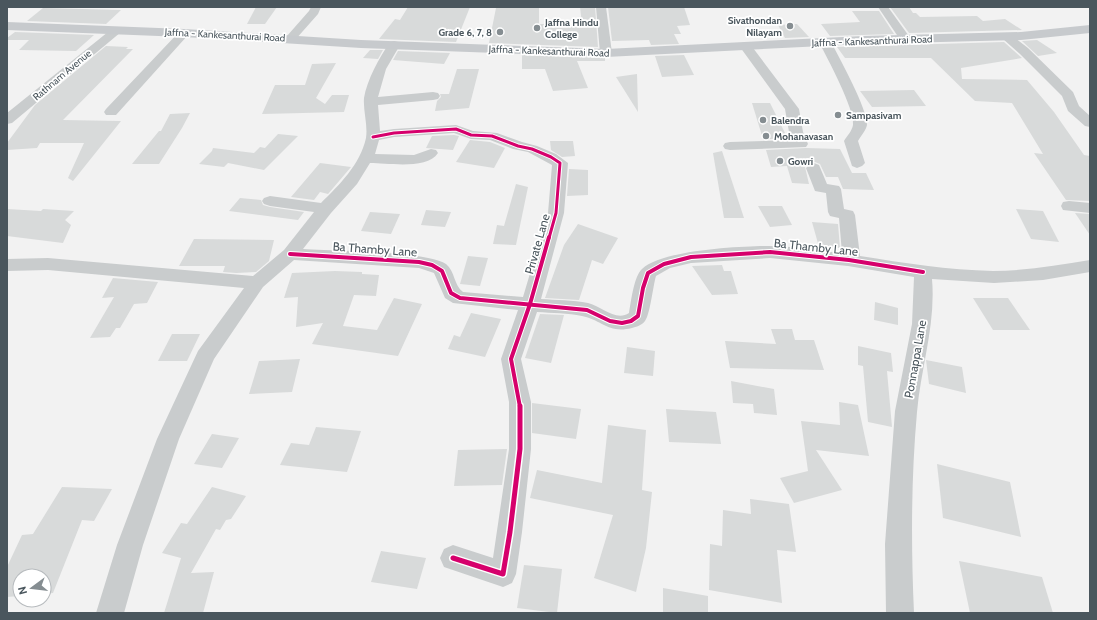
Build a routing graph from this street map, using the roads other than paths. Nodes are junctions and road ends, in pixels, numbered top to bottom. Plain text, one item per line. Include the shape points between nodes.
1 (316, 7) edge
2 (602, 7) edge
3 (883, 7) edge
4 (7, 26) edge
5 (1090, 28) edge
6 (116, 30) junction
7 (184, 33) junction
8 (1006, 37) junction
9 (291, 38) junction
10 (905, 39) junction
11 (825, 42) junction
12 (394, 45) junction
13 (746, 47) junction
14 (606, 53) junction
15 (433, 96) dead end
16 (371, 102) junction
17 (111, 112) dead end
18 (7, 120) edge
19 (1090, 123) edge
20 (373, 137) junction
21 (730, 146) dead end
22 (431, 153) dead end
23 (365, 158) junction
24 (857, 163) dead end
25 (814, 168) dead end
26 (270, 201) dead end
27 (1069, 206) dead end
28 (1090, 208) edge
29 (325, 209) junction
30 (290, 254) junction
31 (852, 261) junction
32 (7, 265) edge
33 (1090, 266) edge
34 (923, 272) junction
35 (257, 283) junction
36 (530, 304) junction
37 (453, 558) dead end
38 (110, 613) edge
39 (900, 613) edge

1 - 9 street
2 - 14 street
3 - 10 street
4 - 6 main road, Jaffna - Kankesanthurai Road
5 - 8 main road, Jaffna - Kankesanthurai Road
6 - 7 main road, Jaffna - Kankesanthurai Road
6 - 18 street, Rathnam Avenue
7 - 9 main road, Jaffna - Kankesanthurai Road
7 - 17 street
8 - 10 main road, Jaffna - Kankesanthurai Road
8 - 19 street via 1024,51 1068,95 1073,108
9 - 12 main road, Jaffna - Kankesanthurai Road
10 - 11 main road, Jaffna - Kankesanthurai Road
11 - 13 main road, Jaffna - Kankesanthurai Road
11 - 24 street via 858,114 860,124 851,141
12 - 14 main road, Jaffna - Kankesanthurai Road
12 - 16 street via 380,69
13 - 14 main road, Jaffna - Kankesanthurai Road
13 - 21 street via 792,109 801,144
15 - 16 street
16 - 20 street
20 - 23 street
20 - 36 street, Private Lane via 456,129 470,135 492,136 532,149 560,163 556,213
22 - 23 street via 416,160
23 - 29 street via 352,181
25 - 31 street via 821,188 833,189 836,212 847,215
26 - 29 street
27 - 28 street
29 - 30 street
30 - 35 street
30 - 36 street, Ba Thamby Lane via 419,262 443,272 453,296 471,300
31 - 34 street, Ba Thamby Lane
31 - 36 street, Ba Thamby Lane via 770,252 691,257 664,264 648,273 642,288 638,316 622,323 610,321 587,310
32 - 35 street via 48,264
33 - 34 street via 1043,274 994,277
34 - 39 street, Ponnappa Lane via 922,324 906,411 898,544
35 - 38 street via 205,356 174,425 130,545
36 - 37 street, Private Lane via 511,360 520,402 520,449 503,574

